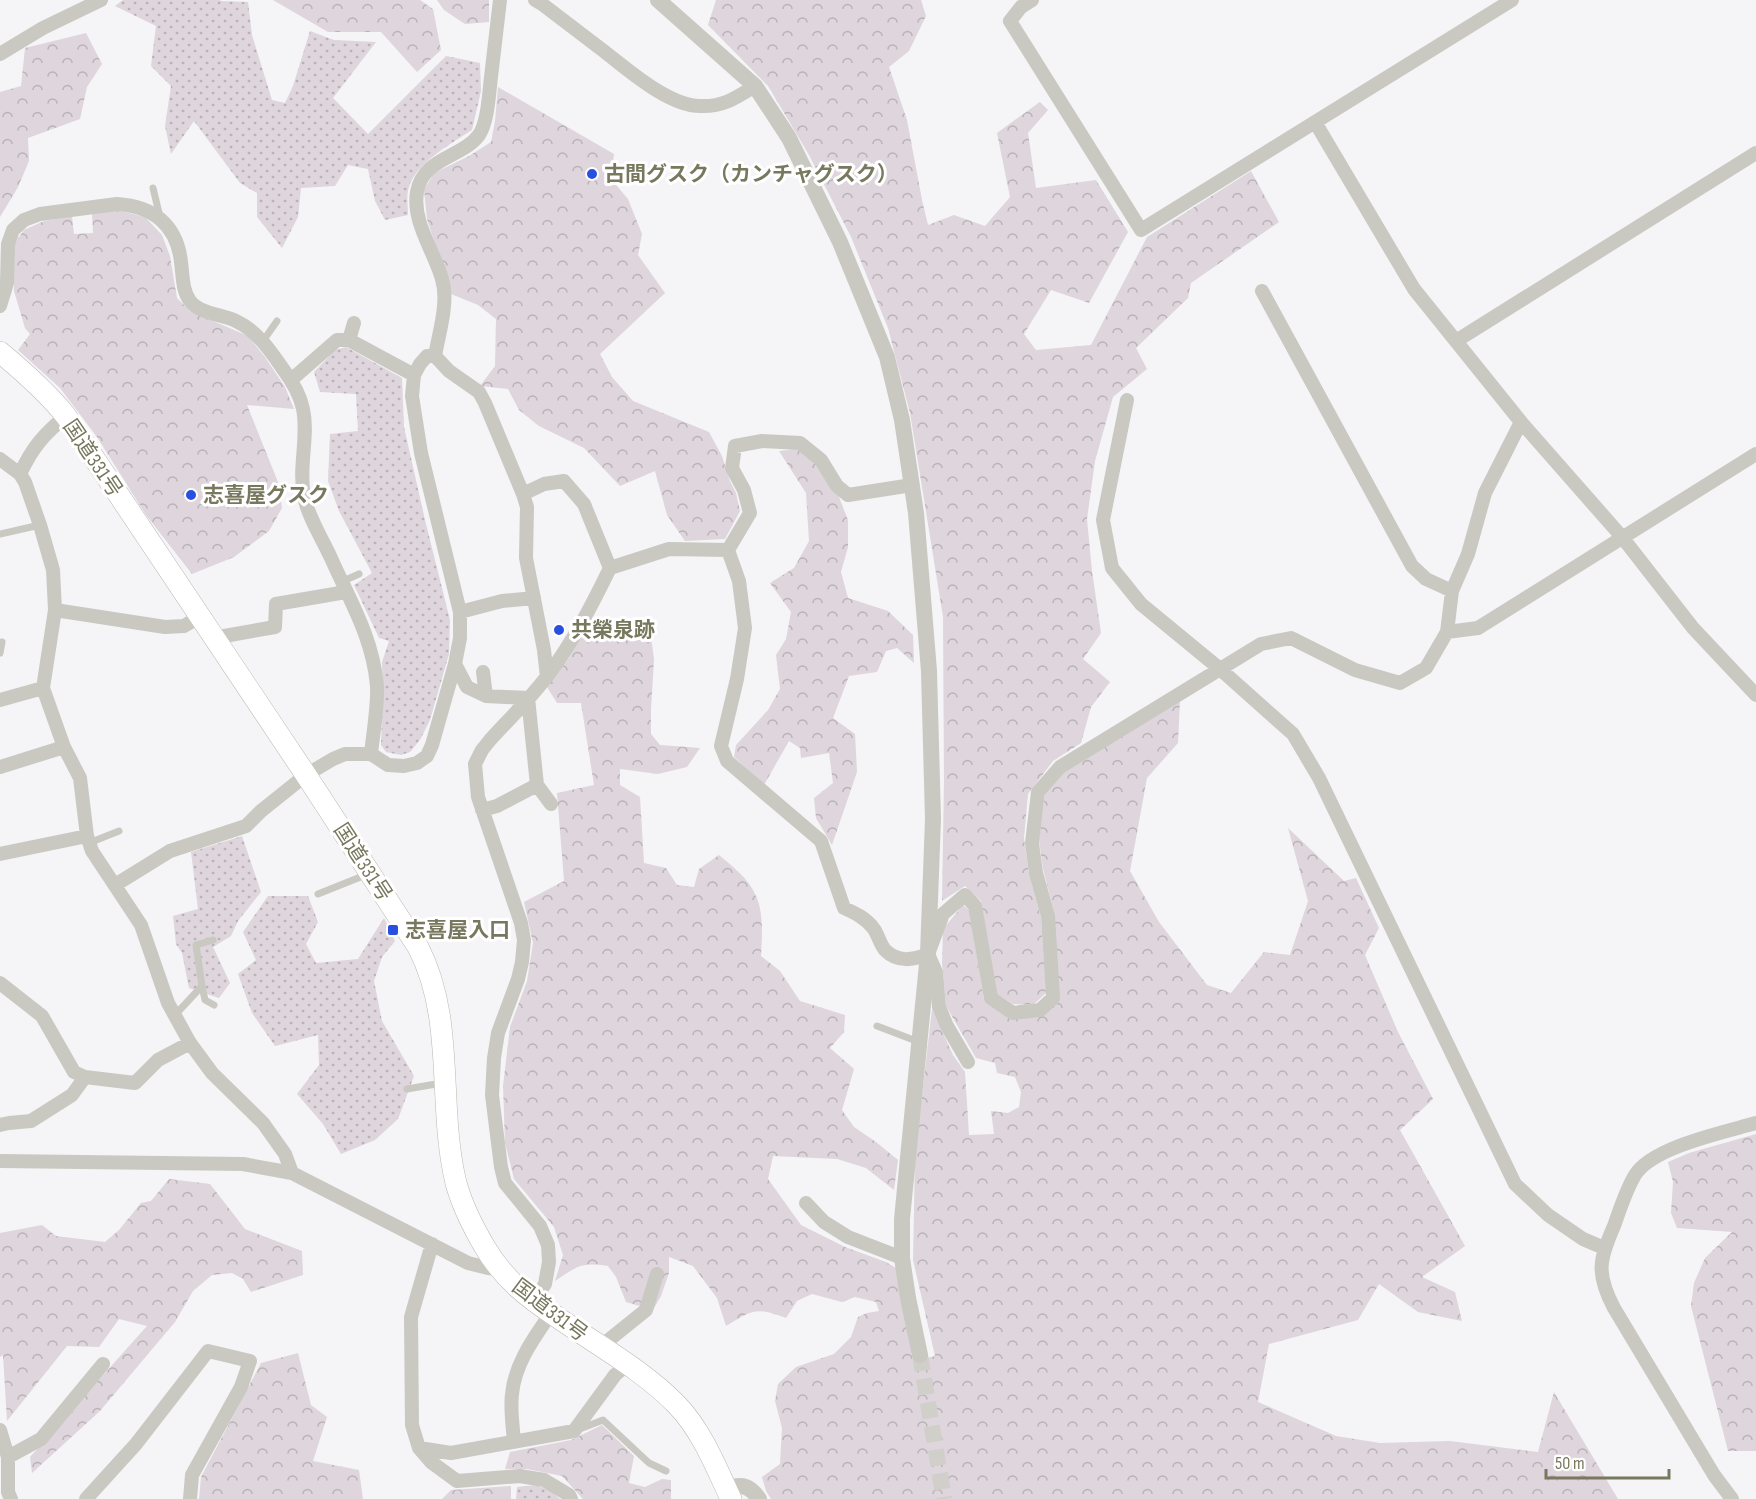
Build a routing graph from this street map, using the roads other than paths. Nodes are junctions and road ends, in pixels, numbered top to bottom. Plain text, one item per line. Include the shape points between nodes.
1 (101, 0) edge
2 (500, 0) edge
3 (658, 0) edge
4 (1032, 0) edge
5 (1512, 0) edge
6 (541, 1) edge
7 (0, 54) edge
8 (755, 86) junction
9 (1315, 122) junction
10 (1756, 153) edge
11 (153, 188) dead end
12 (161, 219) junction
13 (1262, 291) dead end
14 (0, 306) edge
15 (276, 321) dead end
16 (354, 323) dead end
17 (350, 340) junction
18 (263, 341) junction
19 (1456, 341) junction
20 (1, 354) edge
21 (435, 356) junction
22 (414, 375) junction
23 (291, 380) junction
24 (1127, 400) dead end
25 (66, 416) junction
26 (1521, 422) junction
27 (1756, 454) edge
28 (0, 459) edge
29 (20, 474) junction
30 (912, 484) junction
31 (523, 494) junction
32 (40, 525) junction
33 (0, 534) edge
34 (1622, 537) junction
35 (728, 550) junction
36 (610, 568) junction
37 (359, 574) dead end
38 (344, 587) junction
39 (1452, 591) junction
40 (534, 598) junction
41 (55, 610) junction
42 (460, 612) junction
43 (199, 617) junction
44 (1447, 632) junction
45 (213, 638) junction
46 (2, 642) edge
47 (0, 653) edge
48 (455, 664) junction
49 (1220, 669) junction
50 (483, 672) dead end
51 (547, 676) junction
52 (43, 688) junction
53 (1756, 695) edge
54 (486, 696) junction
55 (0, 697) edge
56 (528, 698) junction
57 (64, 747) junction
58 (371, 754) junction
59 (0, 767) edge
60 (306, 775) junction
61 (537, 785) junction
62 (551, 804) dead end
63 (482, 810) junction
64 (119, 831) dead end
65 (88, 839) junction
66 (0, 854) edge
67 (370, 873) junction
68 (115, 885) junction
69 (318, 894) dead end
70 (213, 939) dead end
71 (928, 954) junction
72 (0, 983) edge
73 (202, 986) junction
74 (214, 1005) dead end
75 (175, 1015) junction
76 (877, 1026) dead end
77 (190, 1042) junction
78 (919, 1042) junction
79 (968, 1062) dead end
80 (84, 1077) junction
81 (445, 1082) junction
82 (407, 1089) dead end
83 (1756, 1123) edge
84 (0, 1125) edge
85 (0, 1161) edge
86 (292, 1173) junction
87 (806, 1203) dead end
88 (432, 1244) junction
89 (1604, 1248) junction
90 (902, 1258) junction
91 (499, 1269) junction
92 (657, 1274) dead end
93 (542, 1307) junction
94 (600, 1347) junction
95 (920, 1355) tunnel mouth
96 (103, 1364) dead end
97 (628, 1365) junction
98 (0, 1430) edge
99 (574, 1431) junction
100 (514, 1442) junction
101 (419, 1448) junction
102 (8, 1457) junction
103 (666, 1471) dead end
104 (729, 1494) edge
105 (11, 1499) edge
106 (86, 1499) edge
107 (190, 1499) edge
108 (571, 1499) edge
109 (759, 1499) edge
110 (1732, 1499) edge

1 - 7 street
2 - 21 street via 486,114 479,135 432,165 417,191 417,212 445,295
3 - 8 street
4 - 9 street via 1010,21 1141,230
5 - 9 street
6 - 8 street via 647,84 680,102 714,106
8 - 30 street via 789,138 840,242 887,357 903,420
9 - 19 street via 1414,289
10 - 19 street
11 - 12 lane
12 - 14 street via 147,210 117,204 39,214 24,220 13,230 9,244 7,283
12 - 18 street via 173,233 179,249 185,294 192,304 234,320
13 - 39 street via 1412,566 1426,579
15 - 18 lane
16 - 17 street
17 - 22 street
17 - 23 street via 337,340
18 - 23 street
19 - 26 street
20 - 25 highway, 国道331号 via 33,380
21 - 22 street via 427,356
21 - 31 street via 479,392
22 - 42 street via 412,396 421,453
23 - 38 street via 303,410 304,496
24 - 49 street via 1103,520 1112,568 1141,604
25 - 29 street via 45,433
25 - 43 highway, 国道331号
26 - 34 street
26 - 39 street via 1485,493 1468,554
27 - 34 street
28 - 29 street
29 - 32 street
30 - 35 street via 848,495 837,486 821,460 800,443 762,441 735,446 732,468 750,513
30 - 71 street via 929,671 933,819
31 - 36 street via 544,484 564,481 584,504
31 - 40 street via 527,507 526,558
32 - 33 lane
32 - 41 street via 53,570
34 - 44 street via 1478,628
34 - 53 street via 1693,628
35 - 36 street via 669,549
35 - 71 street via 739,581 745,628 721,746 727,761 821,841 843,908 863,918 885,950 900,960
36 - 51 street via 570,644
37 - 38 lane
38 - 45 street via 276,604 274,627
38 - 58 street via 367,634 373,660 377,689
39 - 44 street
40 - 42 street via 502,601
40 - 51 street
41 - 43 street via 165,627 184,626
41 - 52 street
42 - 48 street
43 - 45 highway, 国道331号
44 - 49 street via 1426,668 1400,683 1355,670 1291,638 1261,644
45 - 60 highway, 国道331号
46 - 47 lane
48 - 54 street via 467,687
48 - 58 street via 427,756 404,766 388,765
49 - 71 street via 1060,766 1038,792 1032,843 1048,916 1053,998 1040,1010 1013,1013 991,998 975,906 966,895 943,915
49 - 89 street via 1293,734 1319,777 1515,1184 1548,1215
50 - 54 street
51 - 56 street
52 - 55 street
52 - 57 street
54 - 56 street
56 - 61 street
56 - 63 street via 482,750 475,765
57 - 59 street
57 - 65 street via 80,778
58 - 60 street via 345,754
60 - 67 highway, 国道331号
60 - 68 street via 246,826 170,851
61 - 62 street
61 - 63 street
63 - 93 street via 524,940 519,979 498,1033 492,1095 506,1183 540,1226 548,1245
64 - 65 lane
65 - 66 street
65 - 68 street
67 - 69 lane
67 - 81 highway, 国道331号 via 410,934 435,988
68 - 75 street via 141,925
70 - 73 lane via 196,945
71 - 78 street
71 - 79 street via 936,972 939,1007
72 - 80 street via 42,1016 74,1072
73 - 74 lane via 205,1000
73 - 75 lane
75 - 77 street
76 - 78 lane
77 - 80 street via 158,1060 135,1083
77 - 86 street via 212,1073 263,1123 285,1154
78 - 90 street via 902,1219
80 - 84 street via 72,1095 31,1121
81 - 82 lane
81 - 91 highway, 国道331号 via 457,1184 476,1230
83 - 89 street via 1677,1147 1636,1173
85 - 86 street via 243,1164
86 - 88 street
87 - 90 street via 824,1222 848,1237
88 - 91 street via 468,1263
88 - 101 street via 411,1317 412,1425
89 - 110 street via 1600,1265 1605,1290
90 - 95 street
91 - 93 highway, 国道331号
92 - 94 street via 646,1310
93 - 94 highway, 国道331号
93 - 100 street via 511,1395
94 - 97 highway, 国道331号
96 - 102 street via 41,1439
97 - 99 street via 615,1375
97 - 104 highway, 国道331号 via 677,1405 693,1424
98 - 102 street
99 - 100 street
99 - 103 lane via 603,1420 649,1463
100 - 101 street via 451,1453
101 - 108 street via 457,1481 520,1476 544,1480
102 - 105 street
104 - 109 street via 735,1486 745,1485
106 - 107 street via 136,1444 208,1351 250,1361 241,1387 192,1475

